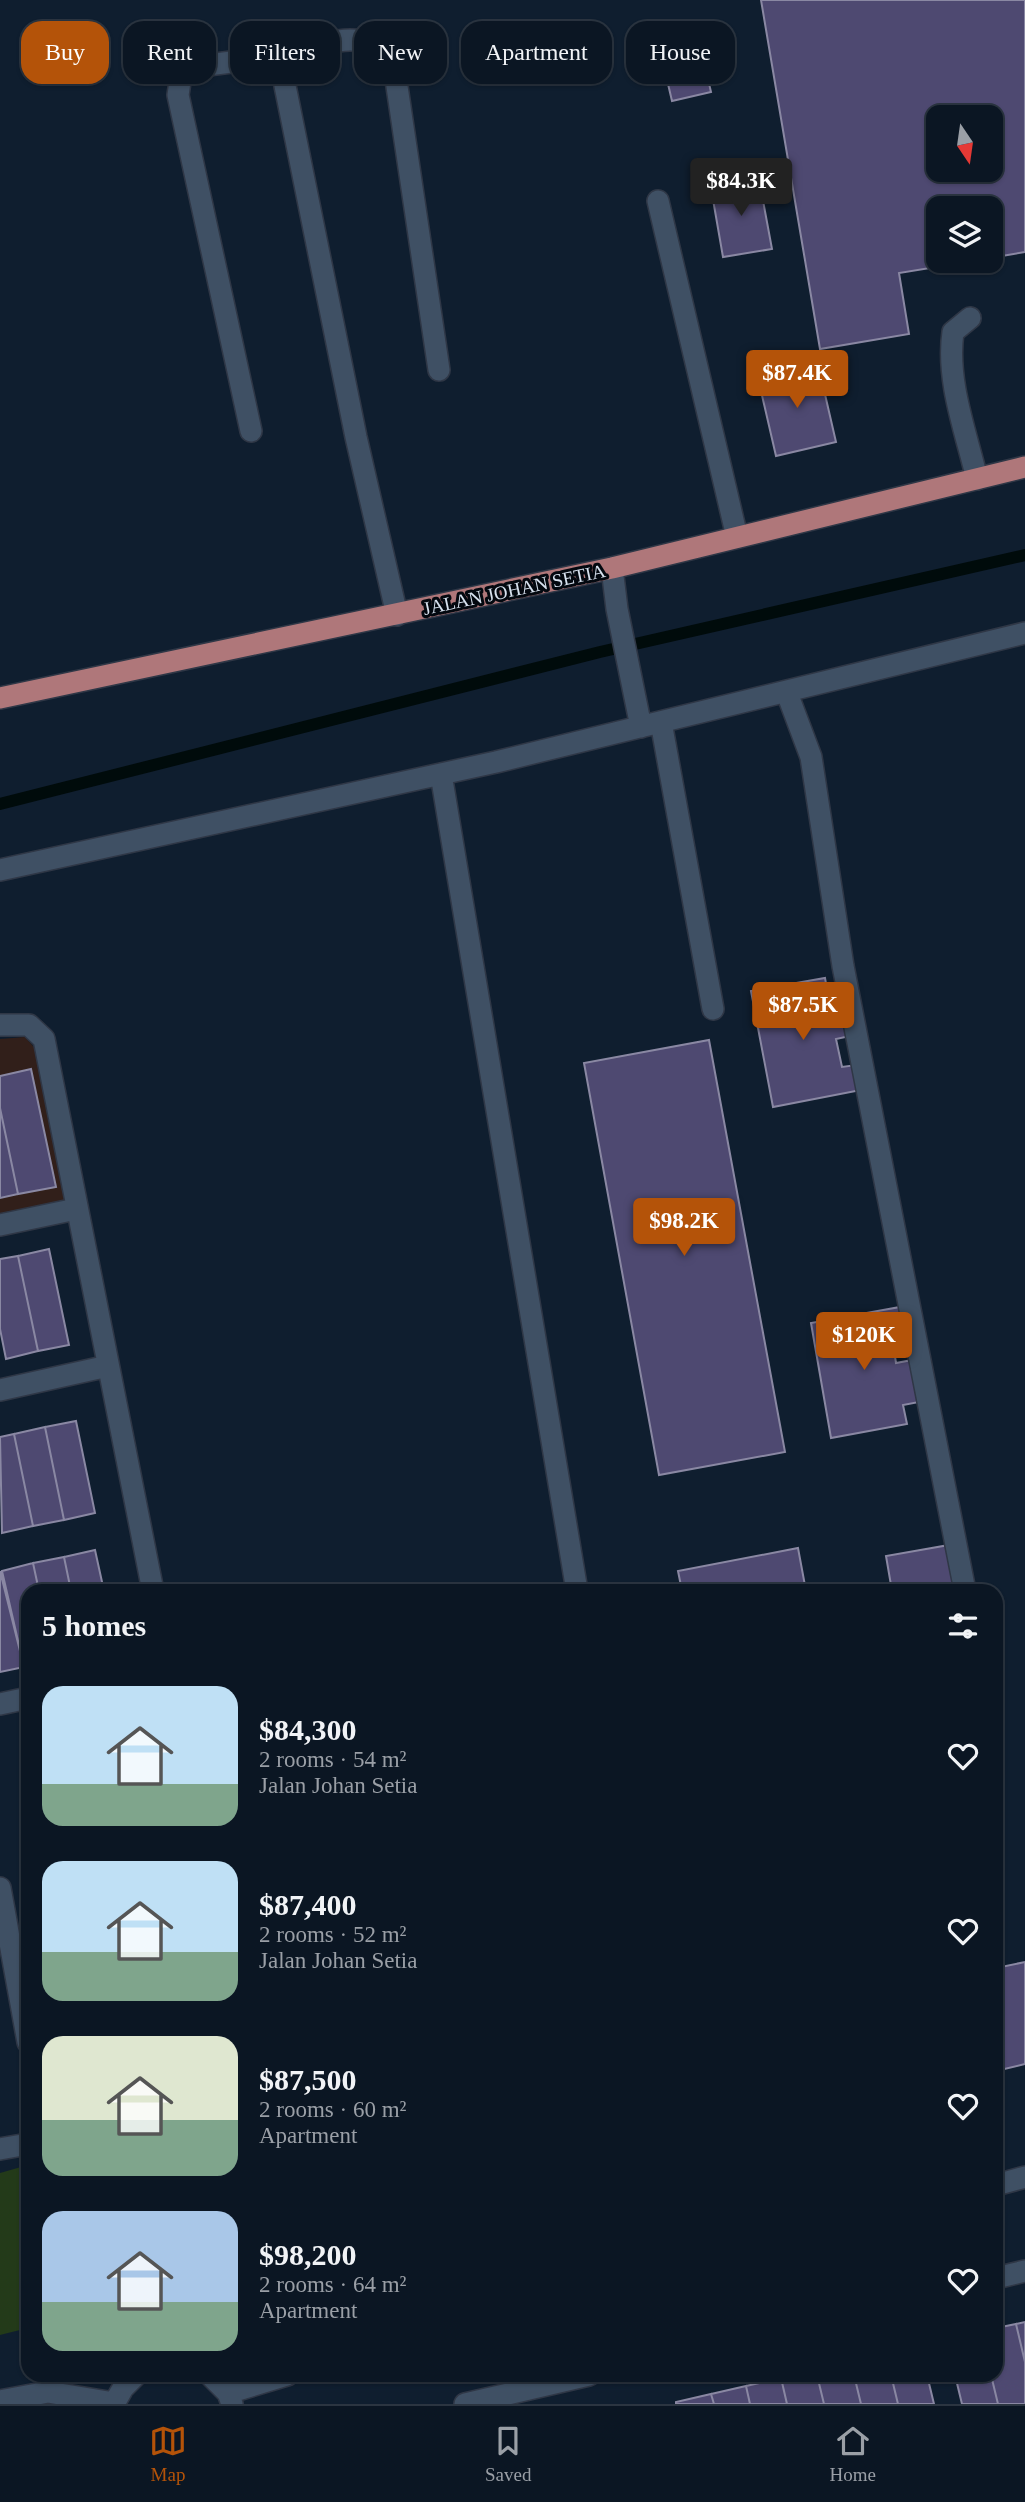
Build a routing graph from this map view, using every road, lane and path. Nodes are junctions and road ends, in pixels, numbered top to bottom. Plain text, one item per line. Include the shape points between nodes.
1 (340, 42) edge
2 (230, 62) edge
3 (285, 84) edge
4 (658, 201) dead end
5 (971, 318) dead end
6 (439, 370) dead end
7 (251, 431) dead end
8 (1025, 467) edge
9 (977, 479) junction
10 (737, 537) junction
11 (612, 568) junction
12 (397, 615) junction
13 (1025, 633) edge
14 (787, 692) junction
15 (0, 698) edge
16 (651, 725) junction
17 (441, 774) junction
18 (0, 870) edge
19 (713, 1009) dead end
20 (0, 1025) edge
21 (76, 1209) junction
22 (0, 1225) edge
23 (108, 1366) junction
24 (0, 1390) edge
25 (152, 1584) edge
26 (576, 1584) edge
27 (964, 1584) edge
28 (21, 1700) edge
29 (0, 1704) edge
30 (0, 1888) edge
31 (21, 2004) edge
32 (21, 2145) edge
33 (0, 2149) edge
34 (1025, 2177) edge
35 (1003, 2183) edge
36 (1025, 2271) edge
37 (1003, 2276) edge
38 (129, 2382) edge
39 (216, 2382) edge
40 (269, 2382) edge
41 (559, 2382) edge
42 (230, 2398) edge
43 (0, 2401) edge
44 (114, 2403) edge
45 (466, 2404) edge

1 - 6 street via 366,41 383,52 395,73
2 - 7 street via 200,66 181,75 178,95
3 - 12 street
4 - 10 street
5 - 9 street via 954,332 951,351
8 - 9 main road, JALAN JOHAN SETIA
9 - 10 main road, JALAN JOHAN SETIA
10 - 11 main road, JALAN JOHAN SETIA
11 - 12 main road, JALAN JOHAN SETIA
11 - 16 street via 634,699
12 - 15 main road, JALAN JOHAN SETIA
13 - 14 street
14 - 16 street
14 - 27 street via 811,757 843,965
16 - 17 street
16 - 19 street
17 - 18 street
17 - 26 street
20 - 21 street via 29,1025 44,1039
21 - 22 street
21 - 23 street
23 - 24 street
23 - 25 street
28 - 29 street
30 - 31 street
32 - 33 street
34 - 35 street
36 - 37 street
38 - 44 street
39 - 42 street
40 - 42 street
41 - 45 street
43 - 44 street via 48,2392

